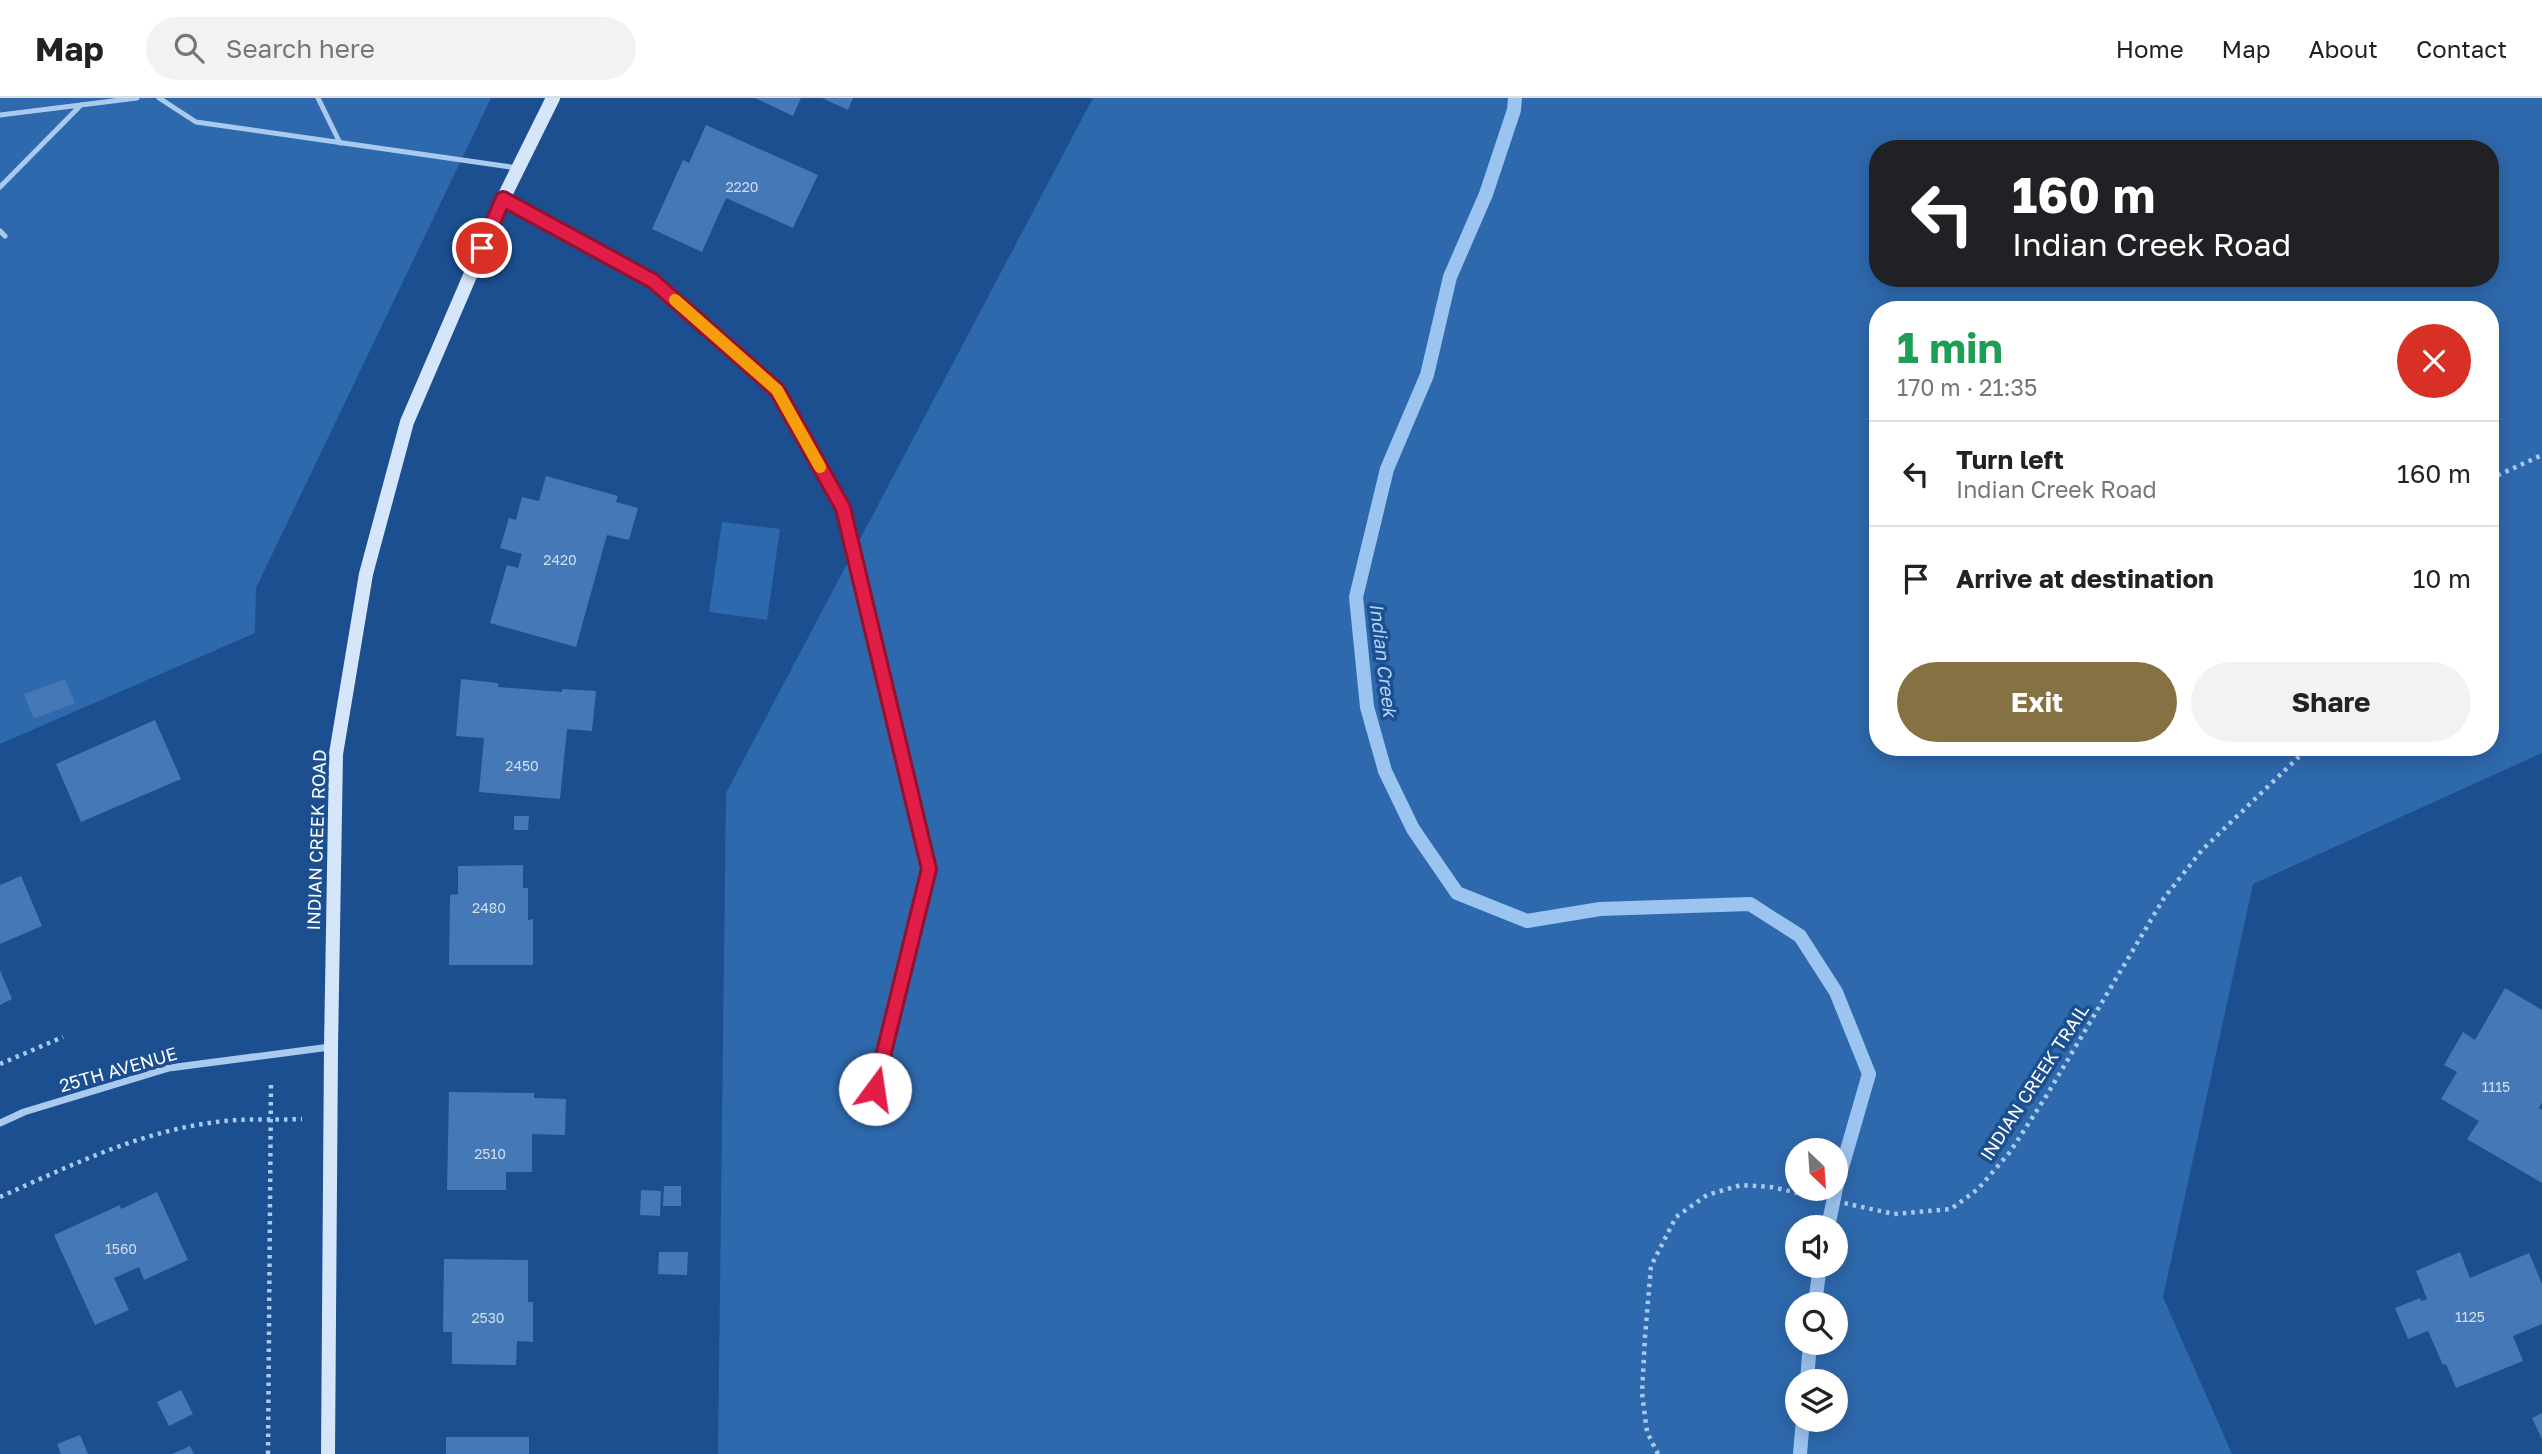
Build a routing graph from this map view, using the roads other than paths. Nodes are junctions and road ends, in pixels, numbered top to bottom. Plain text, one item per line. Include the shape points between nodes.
1 (137, 98) edge
2 (159, 98) edge
3 (318, 98) edge
4 (553, 98) edge
5 (81, 105) junction
6 (0, 115) edge
7 (340, 143) junction
8 (518, 168) junction
9 (0, 187) edge
10 (503, 199) junction
11 (331, 1047) junction
12 (875, 1089) dead end
13 (0, 1123) edge
14 (328, 1454) edge

1 - 5 lane
2 - 7 lane via 196,122
3 - 7 lane
4 - 8 street, INDIAN CREEK ROAD
5 - 6 lane
5 - 9 lane
7 - 8 lane
8 - 10 street, INDIAN CREEK ROAD
10 - 11 street, INDIAN CREEK ROAD via 407,422 366,575 336,754
10 - 12 lane via 653,281 777,390 843,508 929,869
11 - 13 street, 25TH AVENUE via 169,1068
11 - 14 street, INDIAN CREEK ROAD

